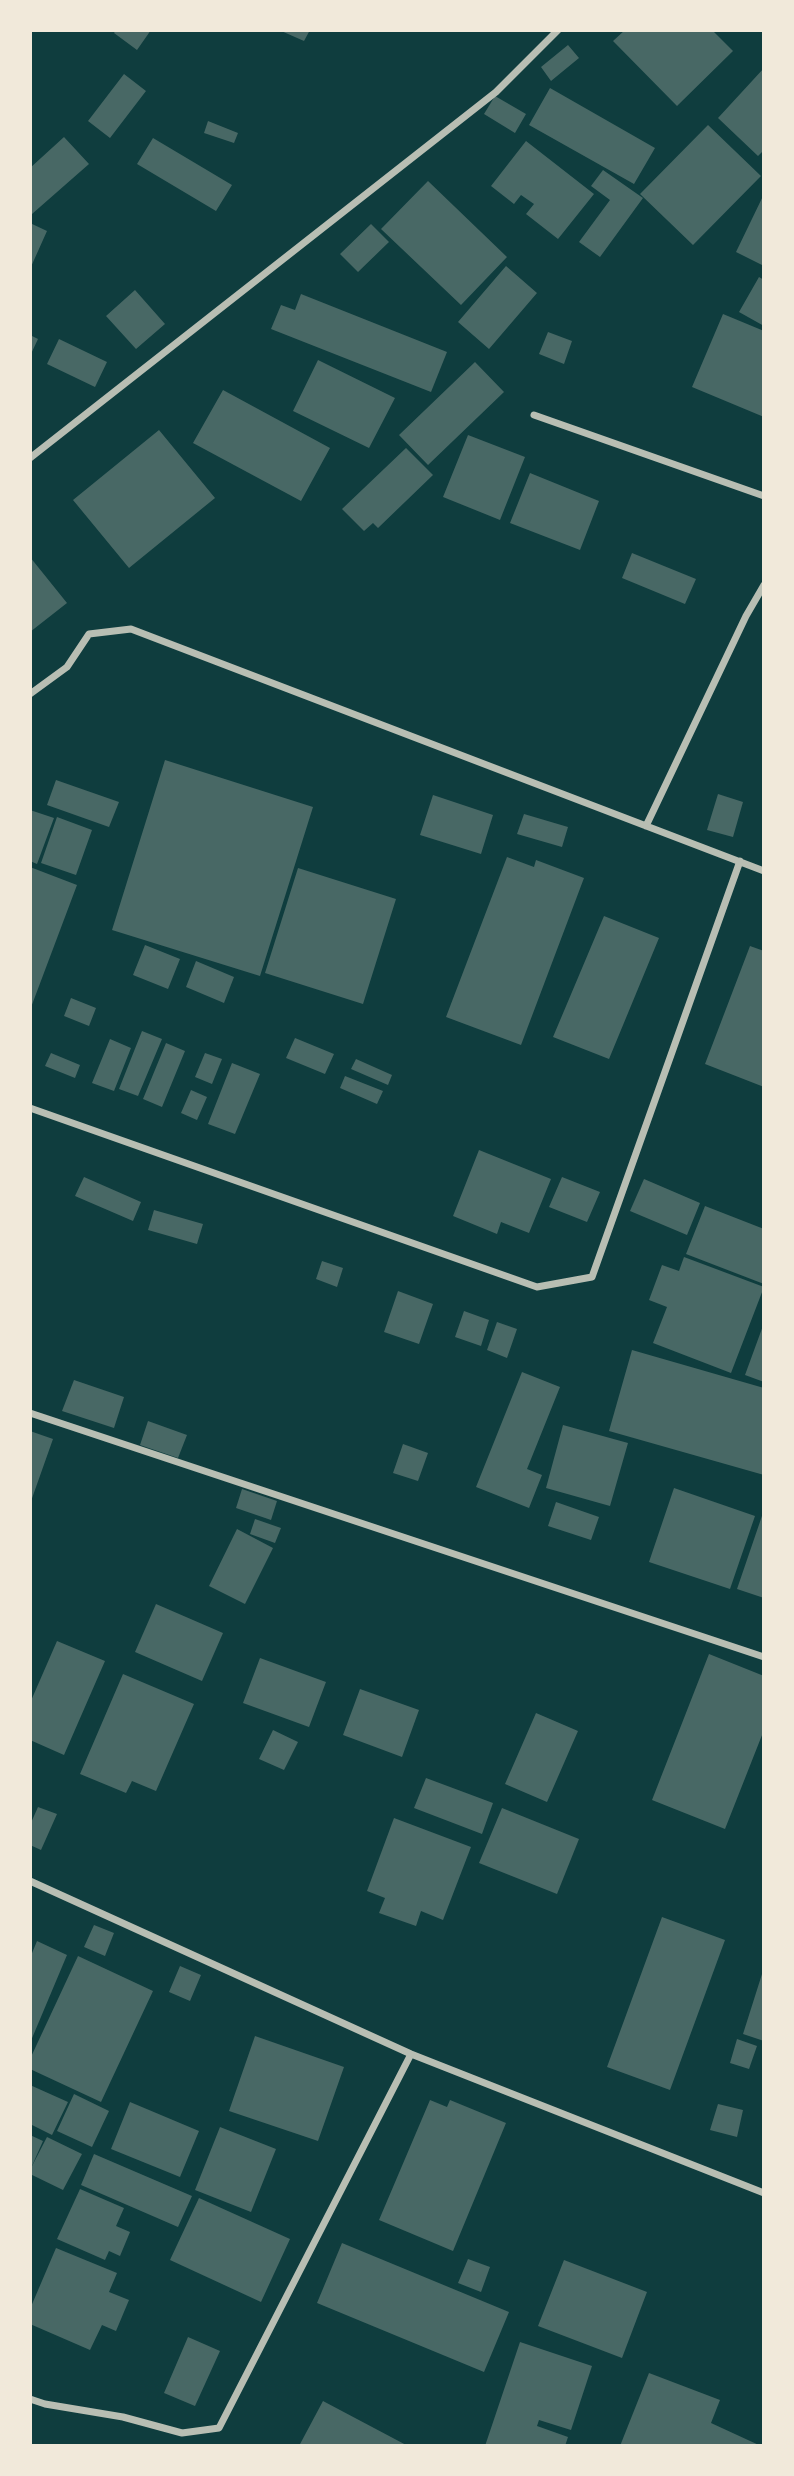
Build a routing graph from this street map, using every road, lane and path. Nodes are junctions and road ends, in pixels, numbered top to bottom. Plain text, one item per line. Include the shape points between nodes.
1 (558, 30) edge
2 (534, 415) dead end
3 (30, 458) edge
4 (764, 496) edge
5 (764, 585) edge
6 (30, 694) edge
7 (646, 826) junction
8 (740, 861) junction
9 (764, 871) edge
10 (30, 1108) edge
11 (30, 1413) edge
12 (764, 1657) edge
13 (30, 1881) edge
14 (411, 2054) junction
15 (764, 2193) edge
16 (30, 2399) edge

1 - 3 street via 496,92
2 - 4 street
5 - 7 street
6 - 7 street via 67,667 89,634 131,629
7 - 8 street
8 - 9 street
8 - 10 street via 592,1277 537,1287
11 - 12 street
13 - 14 street
14 - 15 street
14 - 16 street via 219,2428 181,2433

